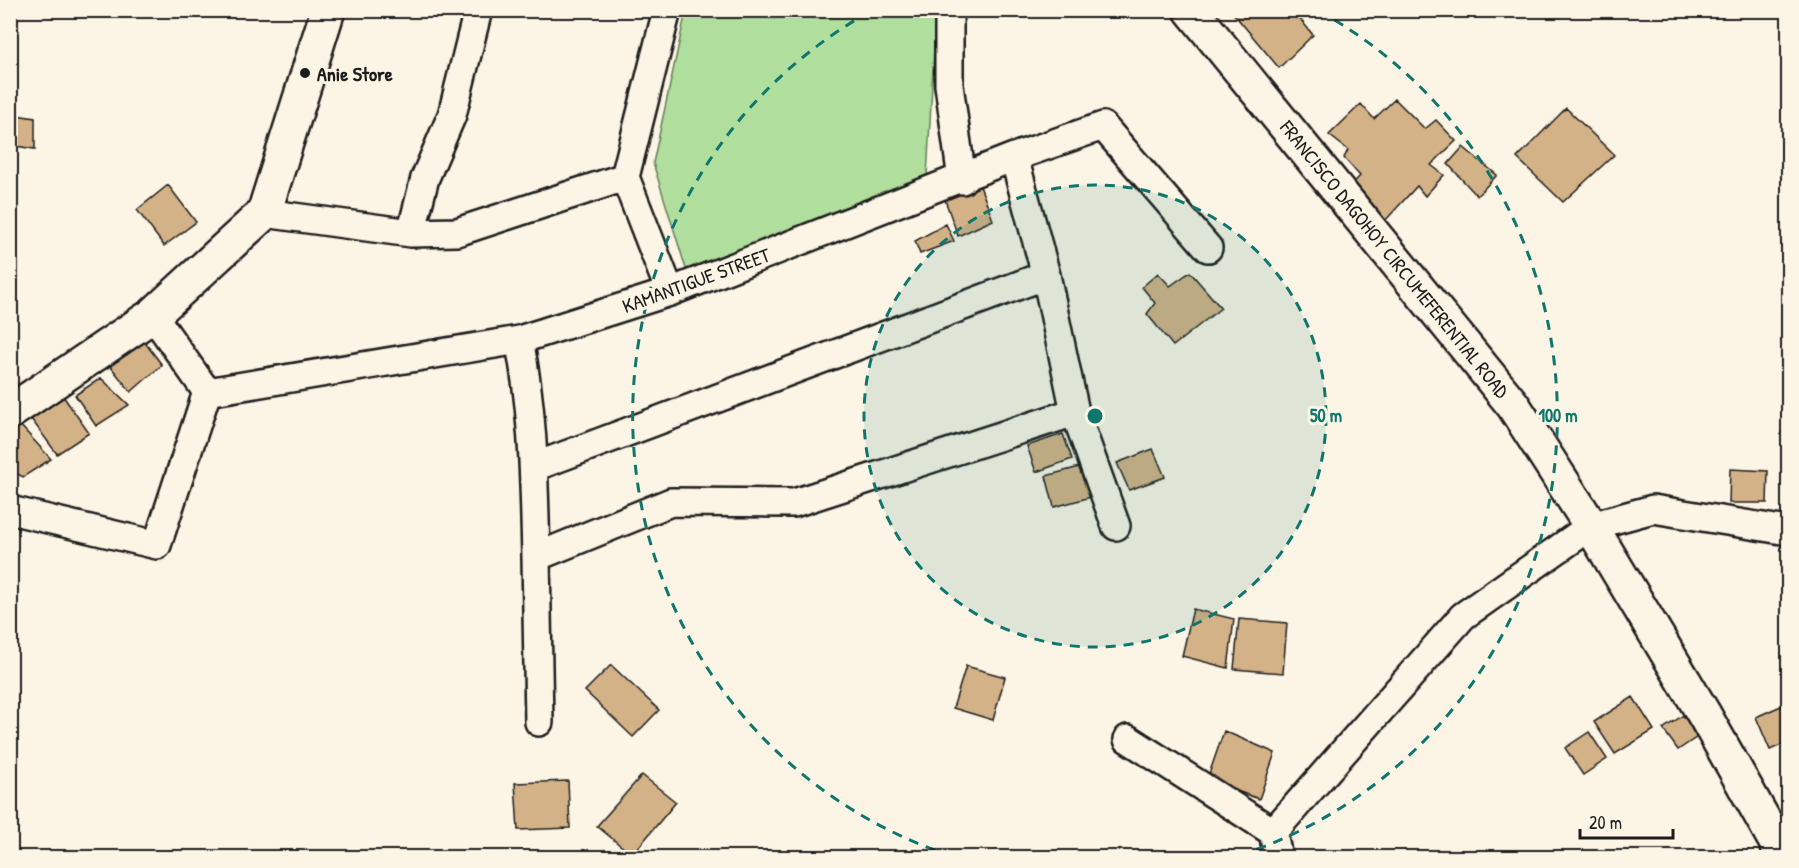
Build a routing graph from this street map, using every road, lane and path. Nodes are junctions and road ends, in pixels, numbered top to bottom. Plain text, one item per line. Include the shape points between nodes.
1 (328, 10) edge
2 (478, 10) edge
3 (667, 10) edge
4 (949, 10) edge
5 (1191, 10) edge
6 (1014, 157) junction
7 (625, 177) junction
8 (962, 180) junction
9 (264, 213) junction
10 (411, 233) junction
11 (1208, 248) dead end
12 (1046, 275) junction
13 (670, 292) junction
14 (153, 315) junction
15 (519, 340) junction
16 (207, 392) junction
17 (10, 412) edge
18 (1075, 412) junction
19 (534, 467) junction
20 (10, 510) edge
21 (1116, 526) dead end
22 (1591, 526) junction
23 (1788, 531) edge
24 (536, 557) junction
25 (539, 722) dead end
26 (1128, 740) dead end
27 (1275, 845) edge
28 (1785, 858) edge

1 - 9 main road
2 - 10 street via 452,115 425,178
3 - 7 street
4 - 8 street via 949,85
5 - 22 main road, FRANCISCO DAGOHOY CIRCUMEFERENTIAL ROAD via 1513,405
6 - 8 street, KAMANTIGUE STREET
6 - 11 street, KAMANTIGUE STREET via 1103,126
6 - 12 street
7 - 10 street via 457,231
7 - 13 street
8 - 13 street, KAMANTIGUE STREET
9 - 10 street
9 - 14 main road
12 - 18 street
12 - 19 street
13 - 15 street, KAMANTIGUE STREET
14 - 16 street
14 - 17 main road
15 - 16 street, KAMANTIGUE STREET
15 - 19 street
16 - 20 street via 157,545
18 - 21 street
18 - 24 street via 794,503 671,502
19 - 24 street
22 - 23 street via 1653,509
22 - 27 street via 1462,616
22 - 28 main road, FRANCISCO DAGOHOY CIRCUMEFERENTIAL ROAD
24 - 25 street
26 - 27 street

